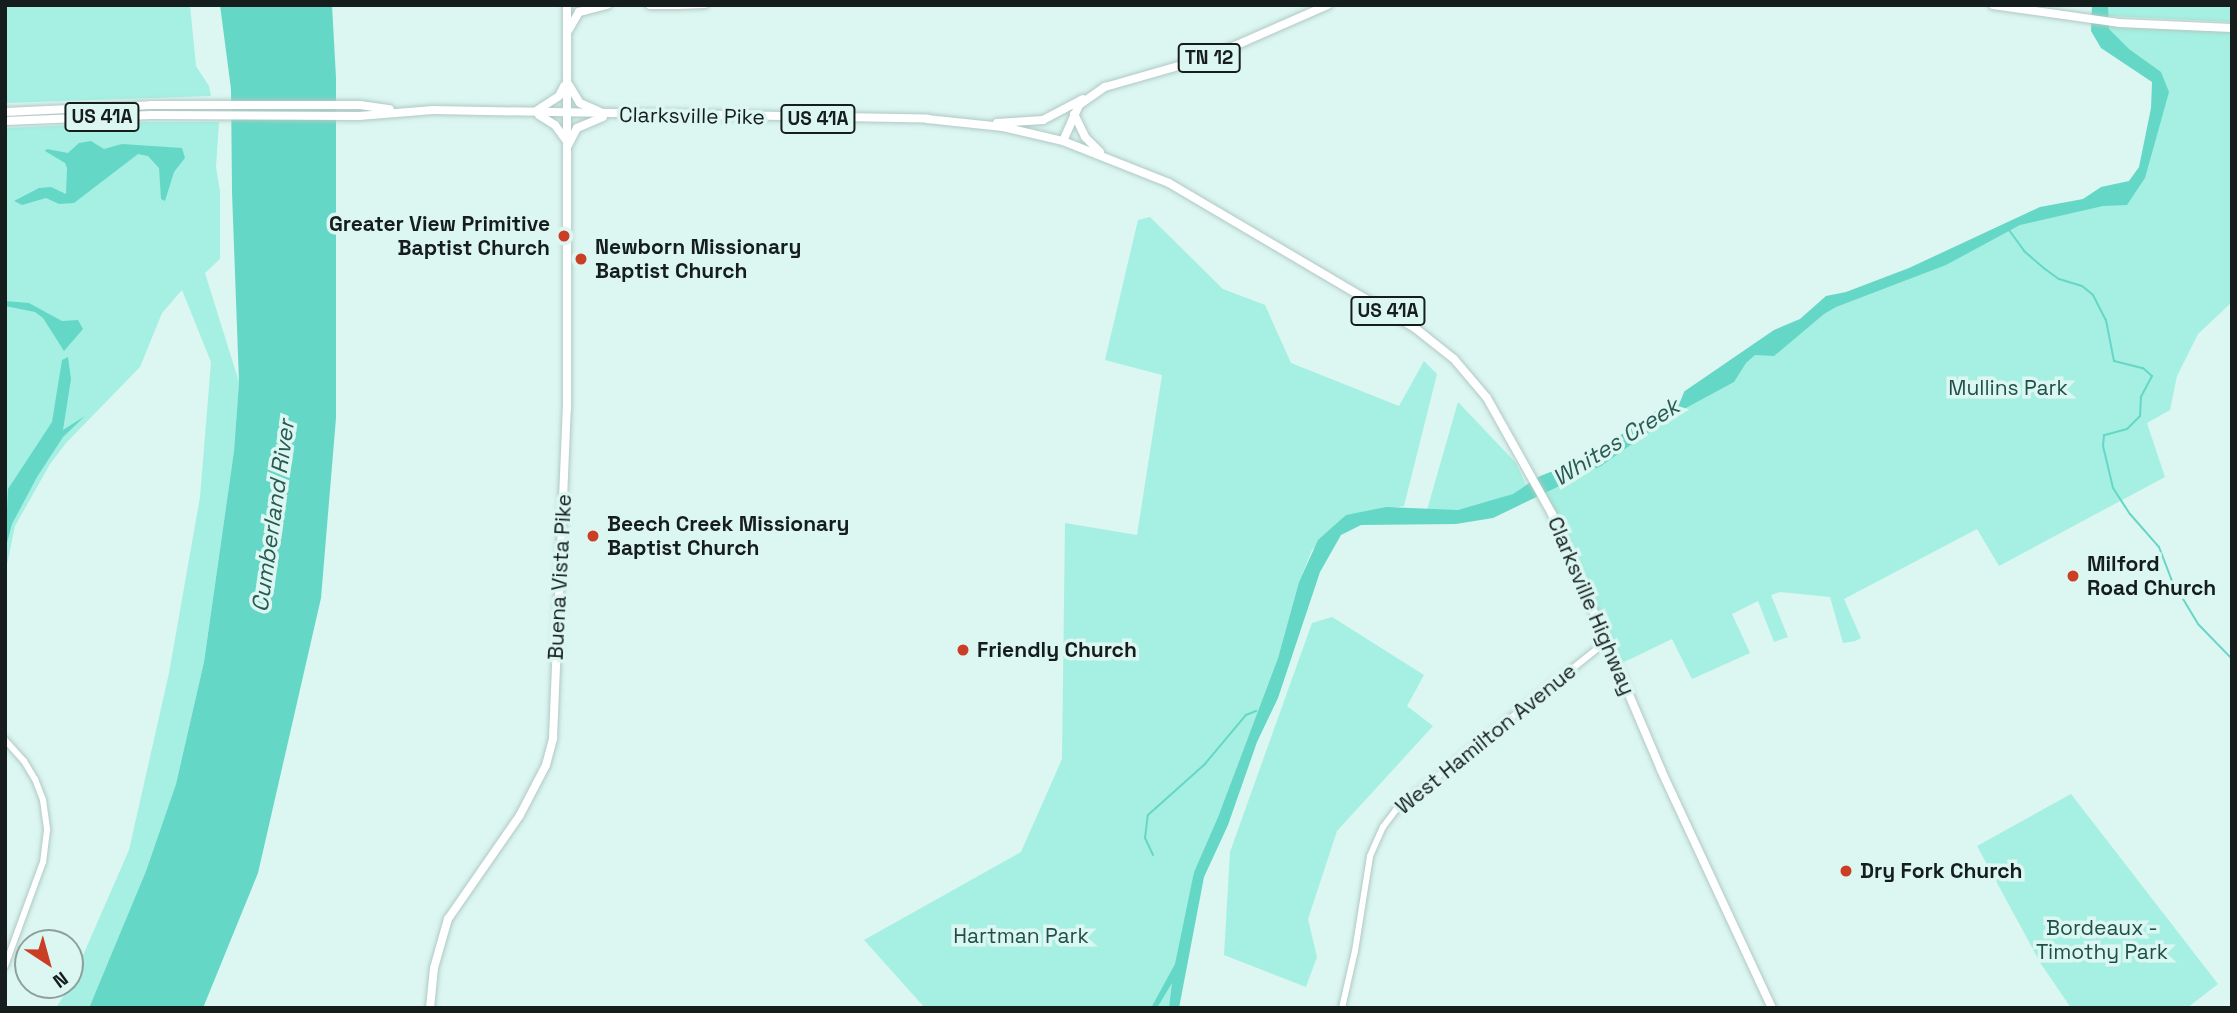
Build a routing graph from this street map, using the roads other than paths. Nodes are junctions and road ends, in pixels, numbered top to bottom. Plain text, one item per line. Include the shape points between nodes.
1 (567, 5) edge
2 (607, 5) edge
3 (650, 5) edge
4 (657, 5) edge
5 (705, 5) edge
6 (1328, 5) edge
7 (1993, 5) edge
8 (677, 6) edge
9 (2232, 27) edge
10 (566, 38) junction
11 (566, 72) junction
12 (1086, 98) junction
13 (402, 111) junction
14 (5, 112) edge
15 (533, 113) junction
16 (566, 114) junction
17 (613, 114) junction
18 (1074, 114) junction
19 (5, 121) edge
20 (980, 124) junction
21 (1063, 141) junction
22 (567, 147) junction
23 (1102, 154) junction
24 (1606, 642) junction
25 (5, 740) edge
26 (5, 966) edge
27 (430, 1008) edge
28 (1342, 1008) edge
29 (1772, 1008) edge

1 - 10 main road, Buena Vista Pike
2 - 10 main road via 579,12
3 - 4 main road
4 - 8 main road
5 - 8 street
6 - 12 main road, TN 12 via 1207,58 1105,87
7 - 9 main road via 2119,23
10 - 11 main road, Buena Vista Pike
11 - 15 main road via 559,96
11 - 16 main road, Buena Vista Pike
11 - 17 main road via 569,89 580,103
12 - 18 main road, TN 12
12 - 20 main road via 1043,120
13 - 14 main road, Clarksville Pike / US 41A via 360,105 199,104
13 - 15 main road, Clarksville Pike / US 41A
13 - 19 main road, Clarksville Pike / US 41A via 359,116
15 - 16 main road, Clarksville Pike / US 41A
15 - 22 main road via 556,127
16 - 17 main road, Clarksville Pike / US 41A
16 - 22 main road, Buena Vista Pike
17 - 20 main road, Clarksville Pike / US 41A via 926,119
17 - 22 main road via 577,128
18 - 21 main road, TN 12
18 - 23 main road via 1085,137
20 - 21 main road, Clarksville Pike / US 41A
21 - 23 main road, Clarksville Highway / US 41A
22 - 27 main road, Buena Vista Pike via 567,408 553,738 546,765 520,816 448,919 434,968
23 - 24 main road, Clarksville Highway / US 41A via 1186,192 1426,336 1454,359 1485,394 1523,460 1552,514
24 - 28 street, West Hamilton Avenue via 1396,810 1382,827 1370,856
24 - 29 main road, Clarksville Highway / US 41A
25 - 26 street via 35,779 47,830 43,862

